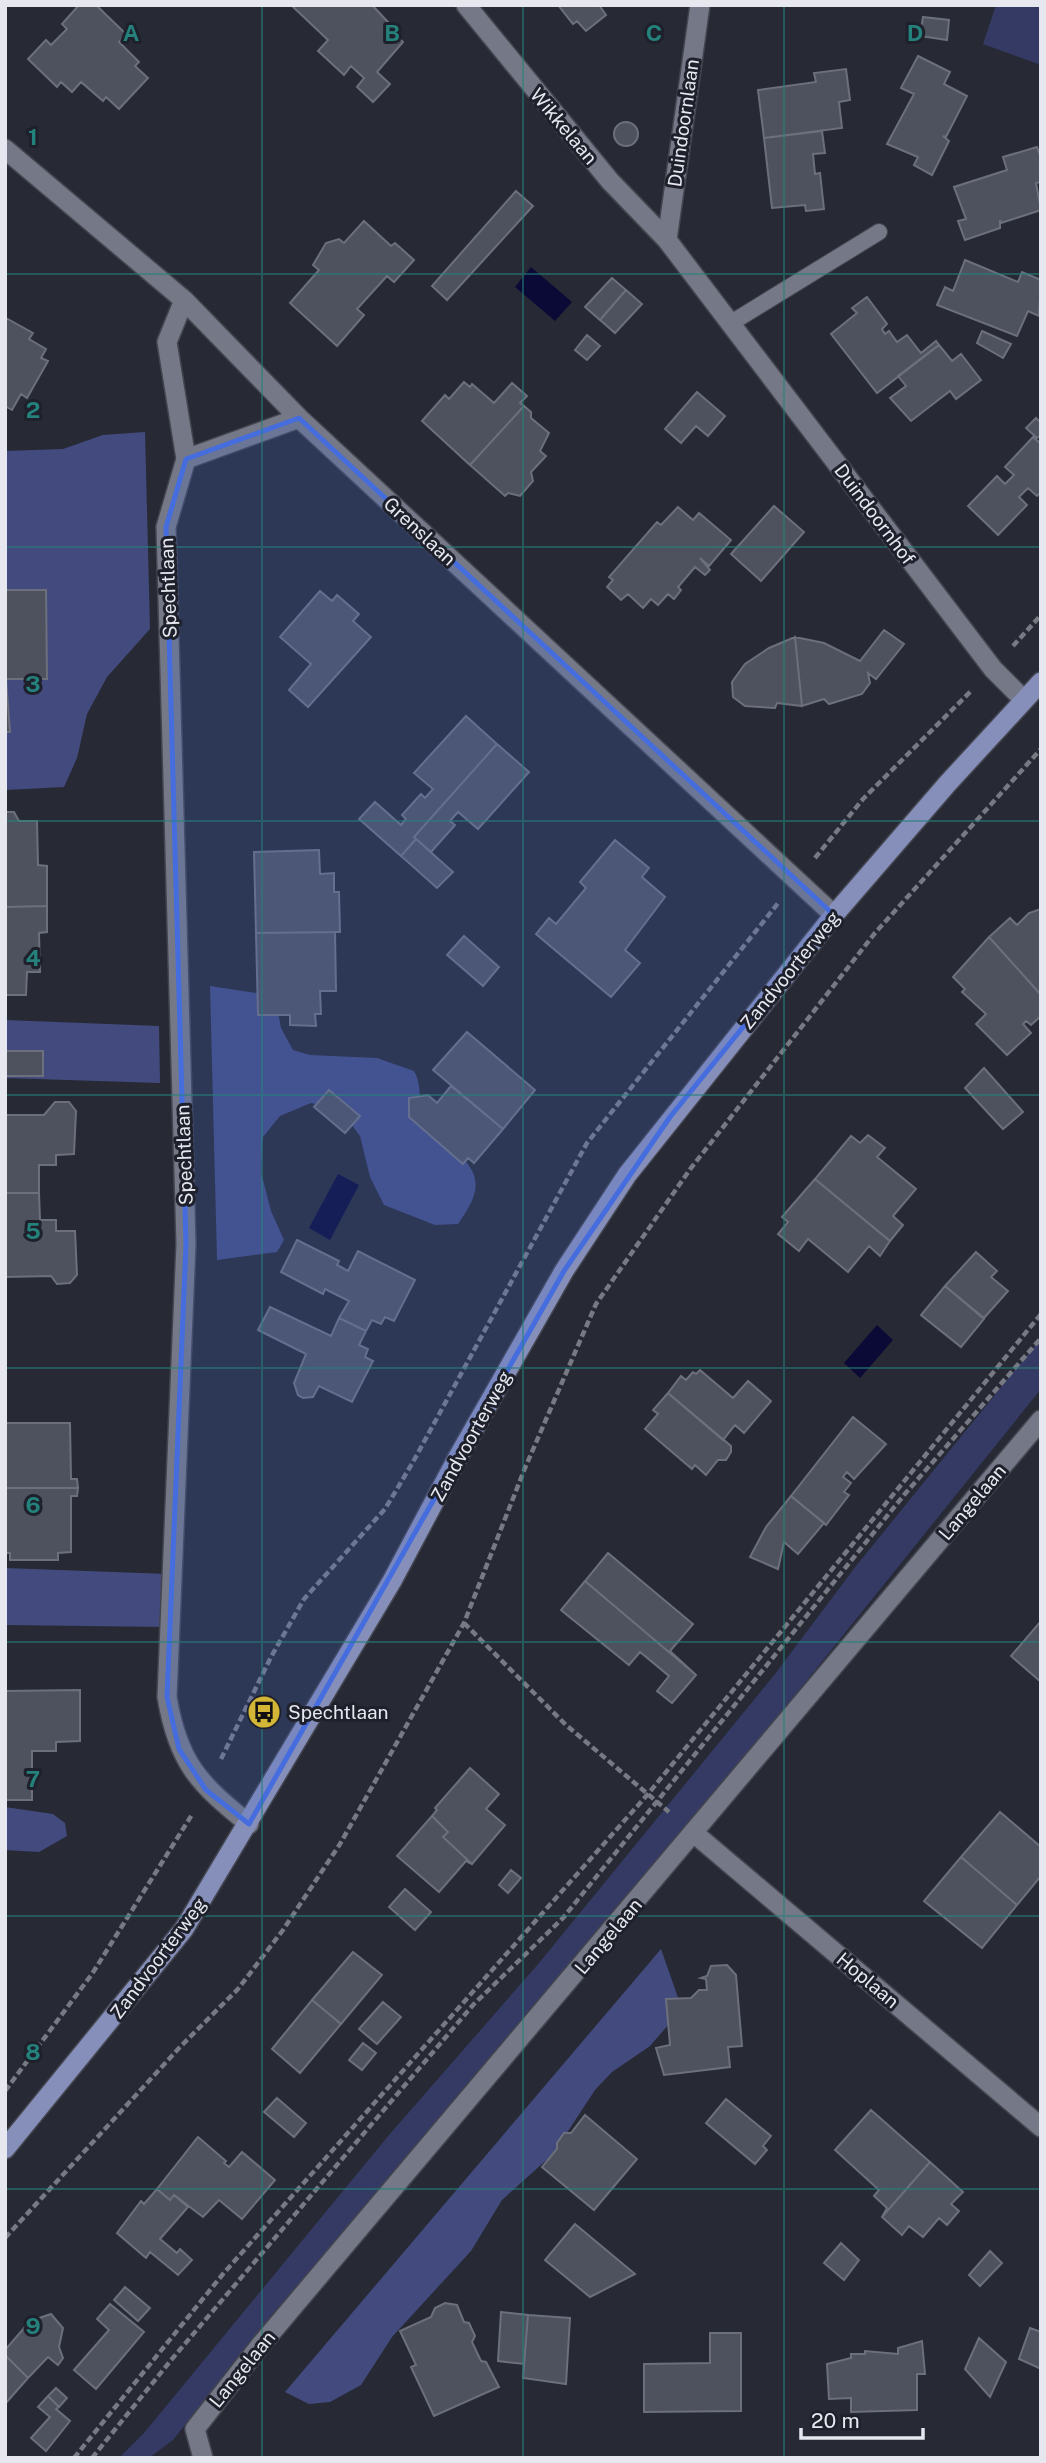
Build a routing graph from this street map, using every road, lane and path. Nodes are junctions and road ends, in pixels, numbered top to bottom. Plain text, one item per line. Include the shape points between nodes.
1 (466, 5) edge
2 (700, 5) edge
3 (5, 149) edge
4 (879, 232) dead end
5 (667, 240) junction
6 (184, 300) junction
7 (730, 323) junction
8 (299, 418) junction
9 (186, 459) junction
10 (1041, 682) edge
11 (1024, 701) junction
12 (1041, 749) edge
13 (834, 915) junction
14 (1041, 1314) edge
15 (1041, 1338) edge
16 (1041, 1420) edge
17 (464, 1623) junction
18 (648, 1794) junction
19 (657, 1802) junction
20 (249, 1824) junction
21 (695, 1834) junction
22 (1041, 2127) edge
23 (5, 2149) edge
24 (5, 2238) edge
25 (74, 2458) edge
26 (92, 2458) edge
27 (203, 2458) edge

1 - 5 street, Wikkelaan via 602,171
2 - 5 street, Duindoornlaan
3 - 6 street, Grenslaan
4 - 7 lane
5 - 7 street, Duindoornhof
6 - 8 street, Grenslaan
6 - 9 street, Spechtlaan via 167,342
7 - 11 street, Duindoornhof via 993,669
8 - 9 street
8 - 13 street, Grenslaan
9 - 20 street, Spechtlaan via 166,527 186,1244 167,1697 179,1749 206,1790
10 - 11 main road, Zandvoorterweg
11 - 13 main road, Zandvoorterweg
12 - 17 path via 875,933 691,1168 596,1304
13 - 20 main road, Zandvoorterweg via 670,1116 564,1271 392,1581
14 - 18 path
15 - 19 path via 904,1495
16 - 21 street, Langelaan
17 - 18 path via 566,1725
17 - 24 path via 340,1844 283,1930 238,1989
18 - 19 path
18 - 25 path via 222,2274
19 - 21 path
19 - 26 path via 563,1918 473,2006
20 - 23 main road, Zandvoorterweg via 169,1949
21 - 22 street, Hoplaan
21 - 27 street, Langelaan via 259,2347 195,2429

